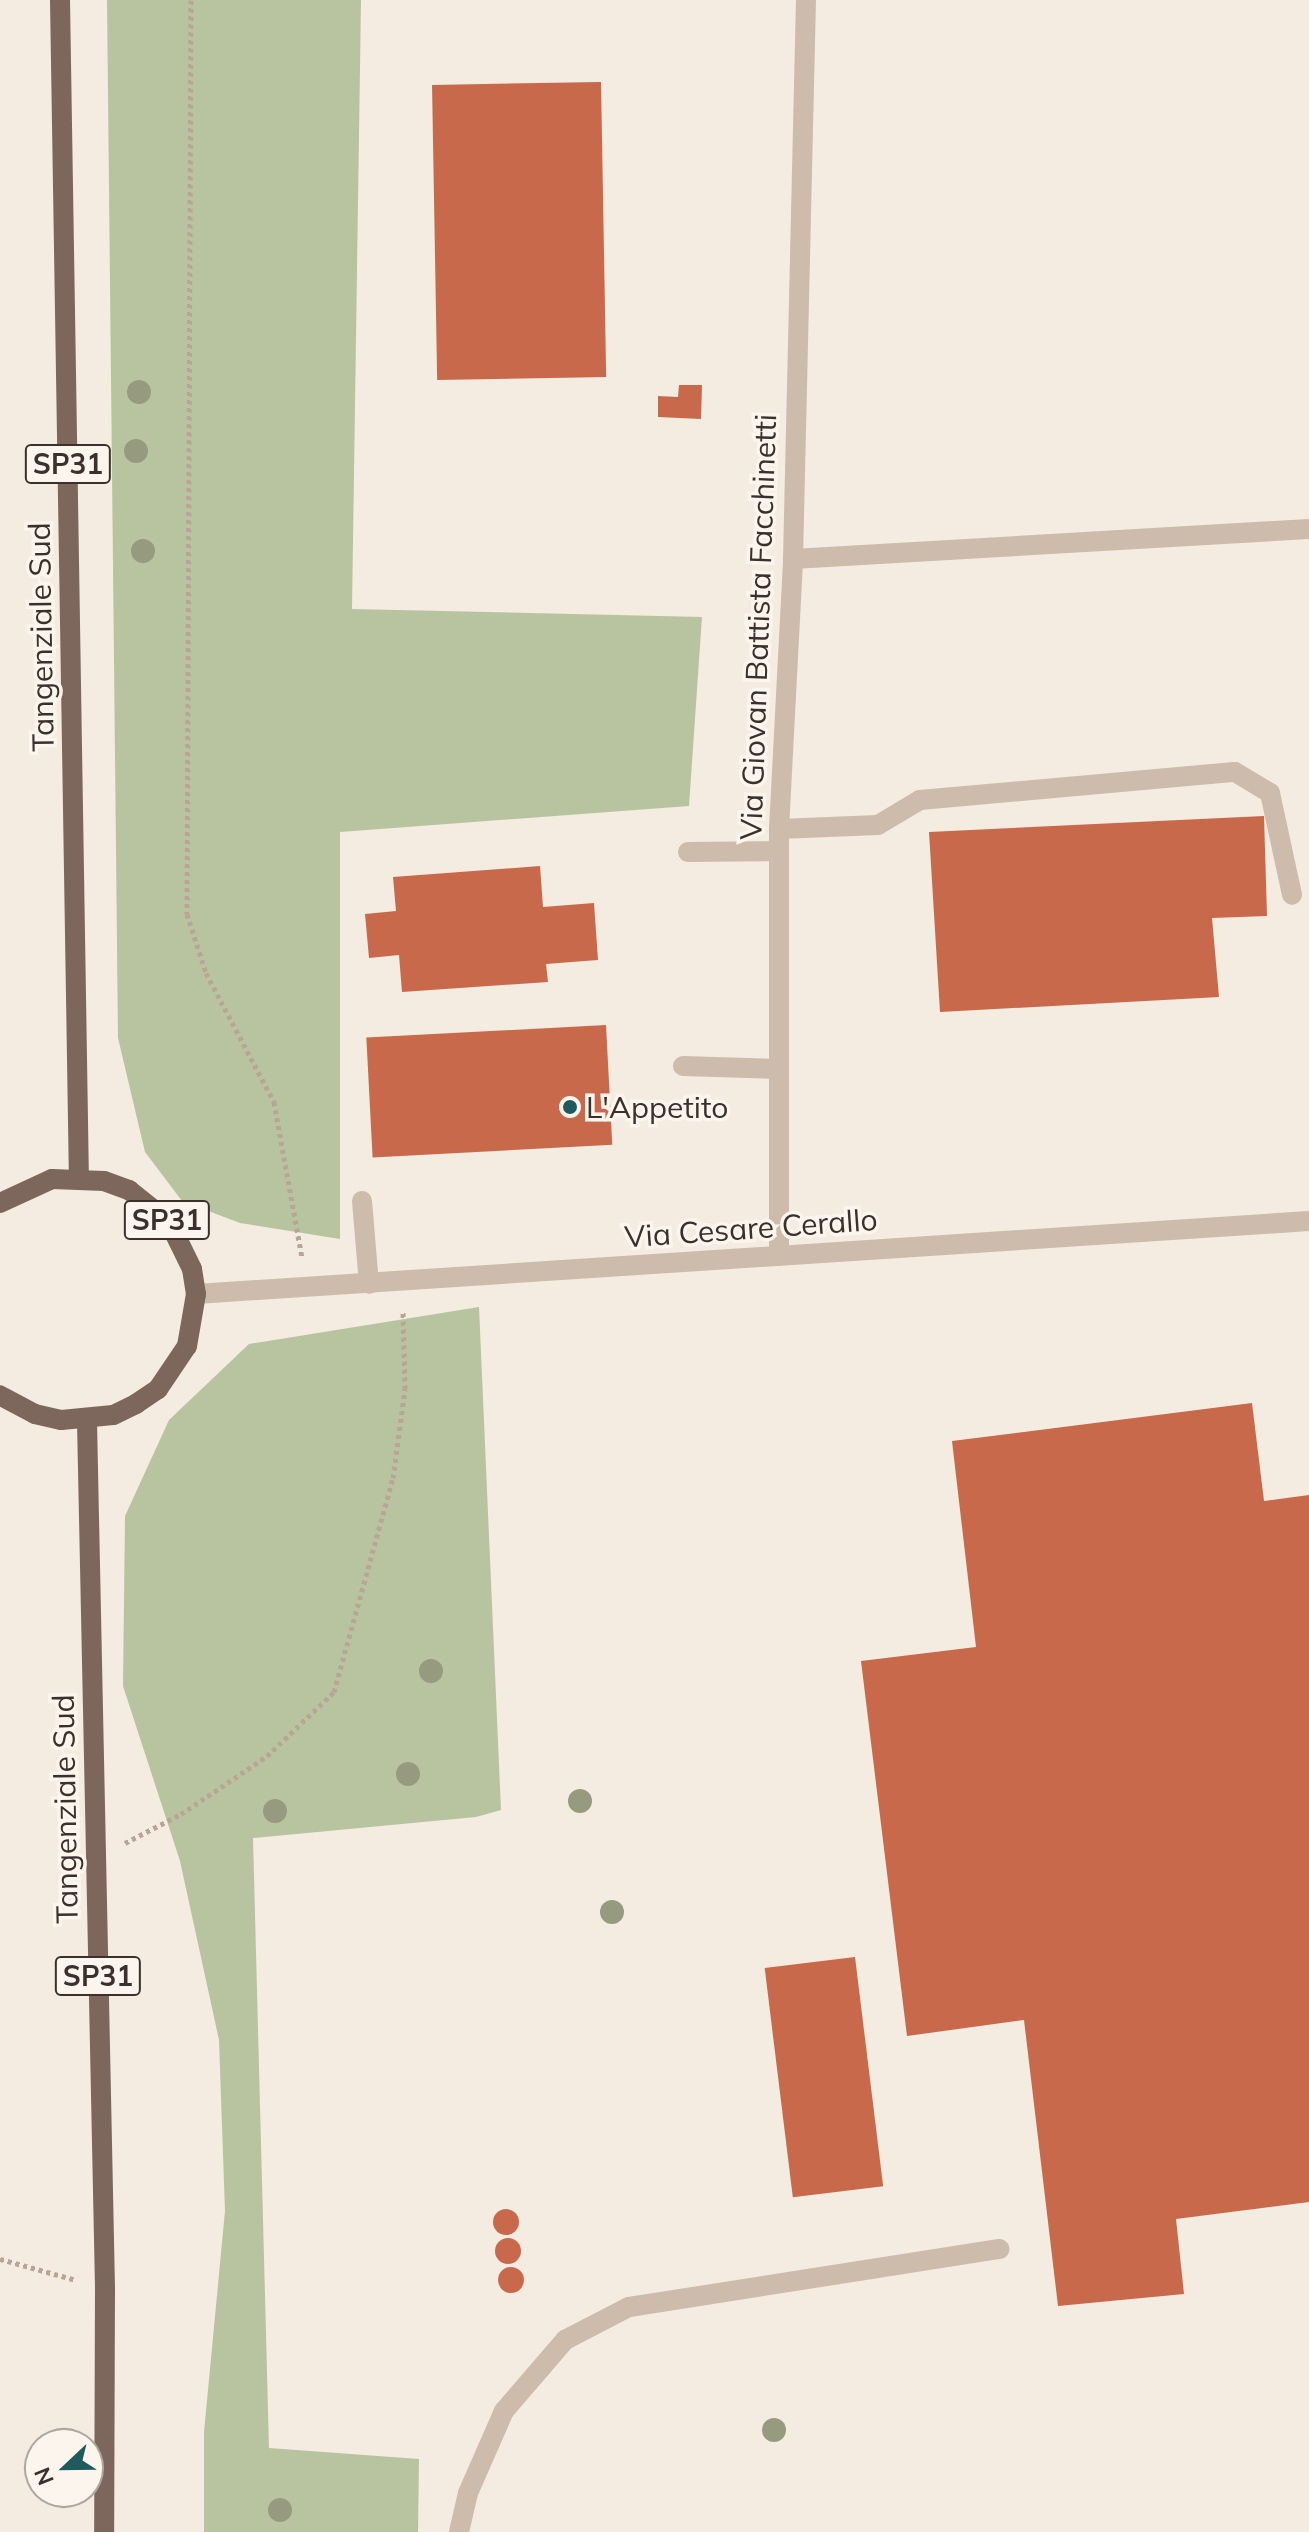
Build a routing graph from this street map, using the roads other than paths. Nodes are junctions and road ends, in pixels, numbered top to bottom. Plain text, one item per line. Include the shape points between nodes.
1 (60, 0) edge
2 (806, 0) edge
3 (1309, 529) edge
4 (793, 559) junction
5 (779, 829) junction
6 (779, 851) junction
7 (688, 852) dead end
8 (1292, 895) dead end
9 (683, 1066) dead end
10 (779, 1069) junction
11 (79, 1177) junction
12 (362, 1201) dead end
13 (0, 1203) edge
14 (1309, 1221) edge
15 (779, 1256) junction
16 (369, 1284) junction
17 (196, 1294) junction
18 (0, 1395) edge
19 (87, 1421) junction
20 (999, 2249) dead end
21 (104, 2532) edge
22 (459, 2532) edge

1 - 11 main road, Tangenziale Sud / SP31
2 - 4 street, Via Giovan Battista Facchinetti
3 - 4 street
4 - 5 street, Via Giovan Battista Facchinetti
5 - 6 street, Via Giovan Battista Facchinetti
5 - 8 street via 878,825 920,800 1235,772 1270,793
6 - 7 street
6 - 10 street, Via Giovan Battista Facchinetti
9 - 10 street
10 - 15 street, Via Giovan Battista Facchinetti
11 - 13 main road, SP31 via 27,1187
11 - 17 main road, SP31 via 129,1190 169,1222 183,1244
12 - 16 street
14 - 15 street, Via Cesare Cerallo
15 - 16 street, Via Cesare Cerallo
16 - 17 street, Via Cesare Cerallo
17 - 19 main road, SP31 via 187,1346 158,1389 113,1415
18 - 19 main road, SP31 via 35,1414
19 - 21 main road, Tangenziale Sud / SP31 via 105,2288
20 - 22 street via 629,2307 565,2340 504,2411 468,2493

